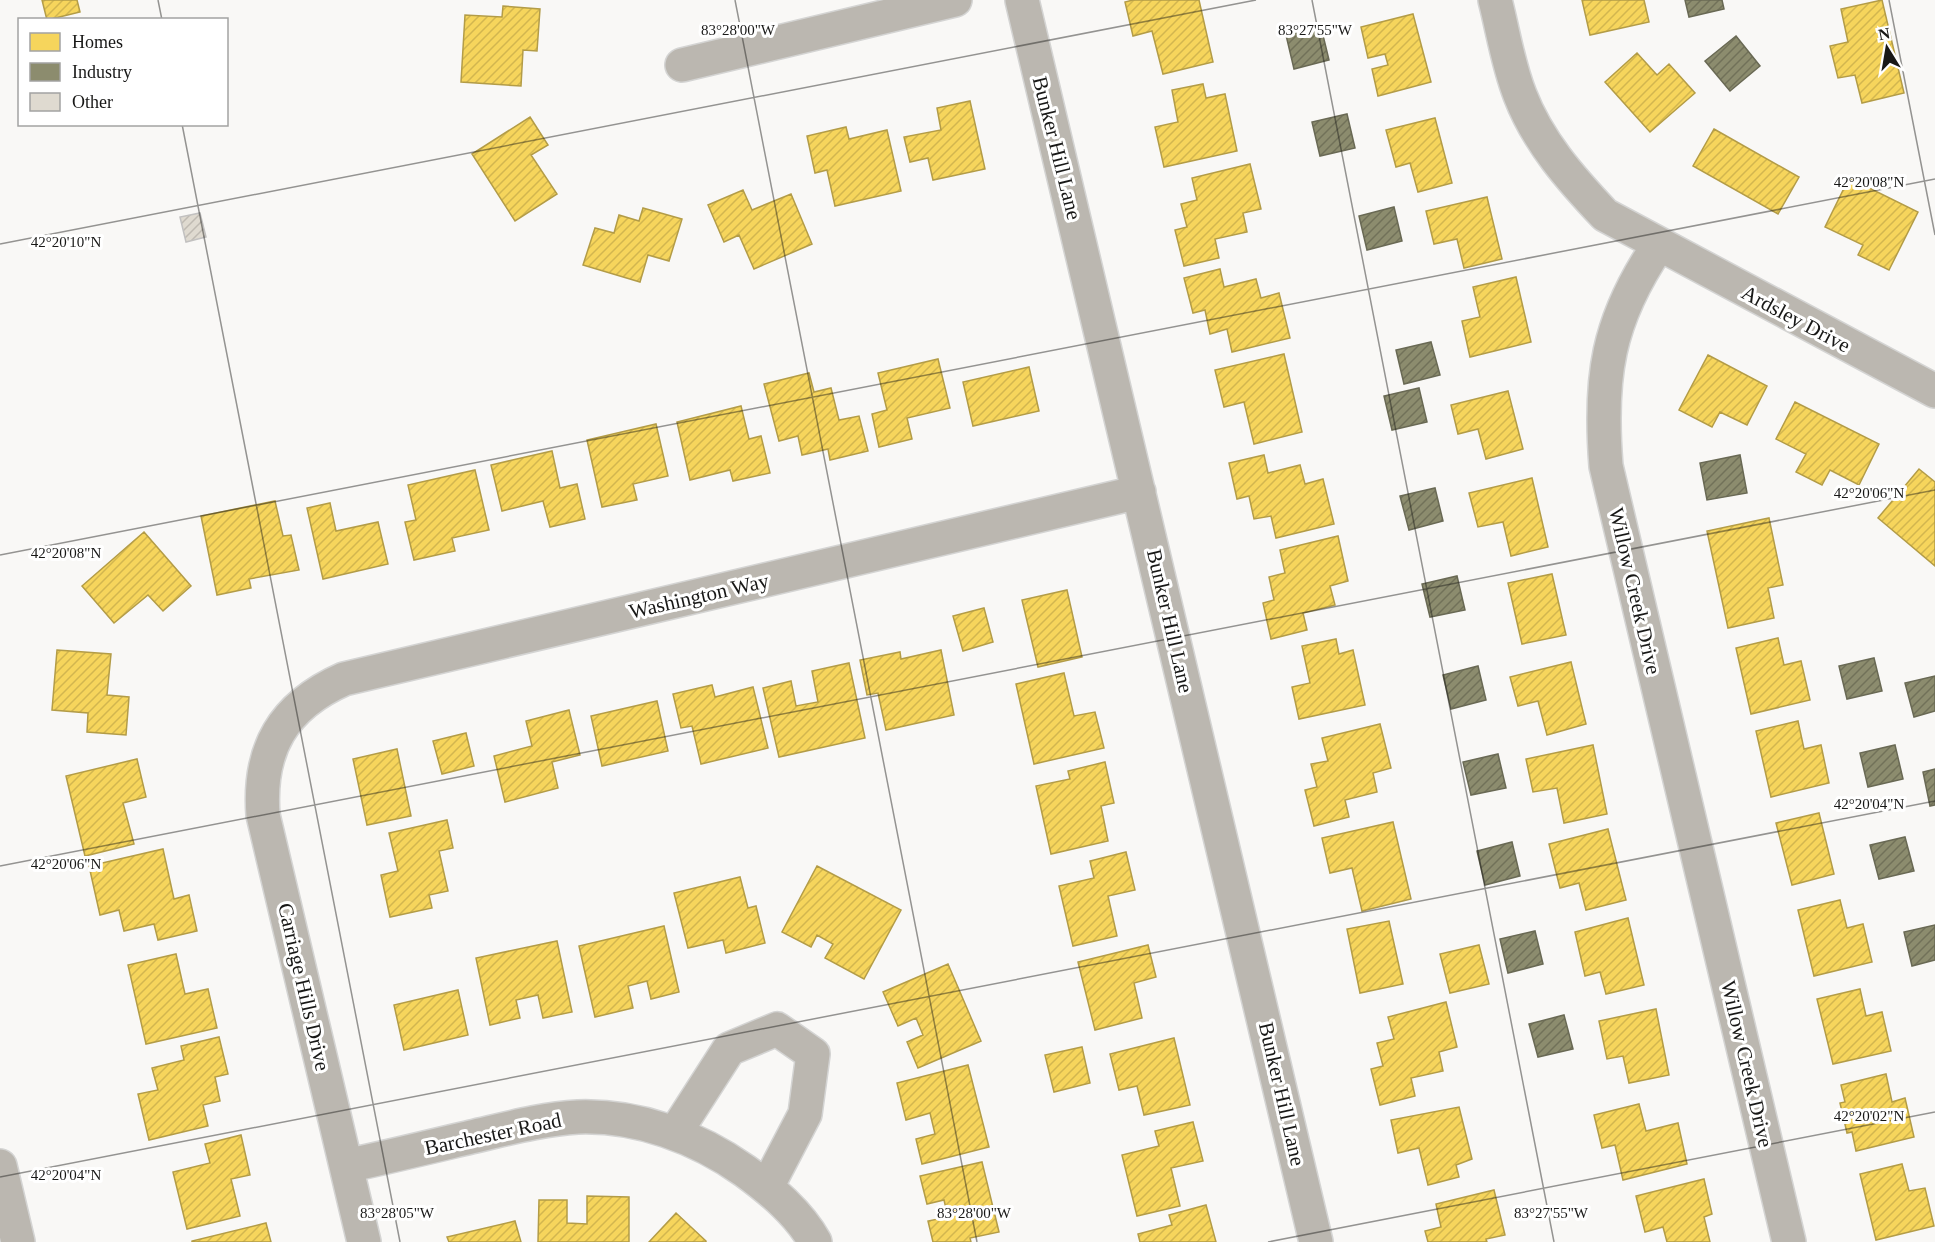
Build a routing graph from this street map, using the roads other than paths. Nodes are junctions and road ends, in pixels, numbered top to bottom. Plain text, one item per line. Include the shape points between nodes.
1 (955, 0) edge
2 (1022, 0) edge
3 (1495, 0) edge
4 (682, 65) dead end
5 (1658, 246) junction
6 (1934, 389) edge
7 (1139, 492) junction
8 (278, 733) joint
9 (675, 1133) junction
10 (0, 1166) edge
11 (346, 1166) junction
12 (767, 1187) junction
13 (18, 1242) edge
14 (364, 1242) edge
15 (815, 1242) edge
16 (1317, 1242) edge
17 (1789, 1242) edge

1 - 4 street
2 - 7 street, Bunker Hill Lane
3 - 5 street via 1520,95 1544,142 1605,216
5 - 6 street, Ardsley Drive
5 - 17 street, Willow Creek Drive via 1626,301 1609,351 1602,414 1606,466
7 - 8 street, Washington Way via 344,679 303,703
7 - 16 street, Bunker Hill Lane
8 - 11 street, Carriage Hills Drive via 263,774 263,815
9 - 11 street, Barchester Road via 624,1120 578,1117 535,1122
9 - 12 street, Barchester Road via 724,1156
9 - 12 street via 729,1049 777,1029 813,1054 805,1114
10 - 13 street
11 - 14 street, Carriage Hills Drive
12 - 15 street, Barchester Road

